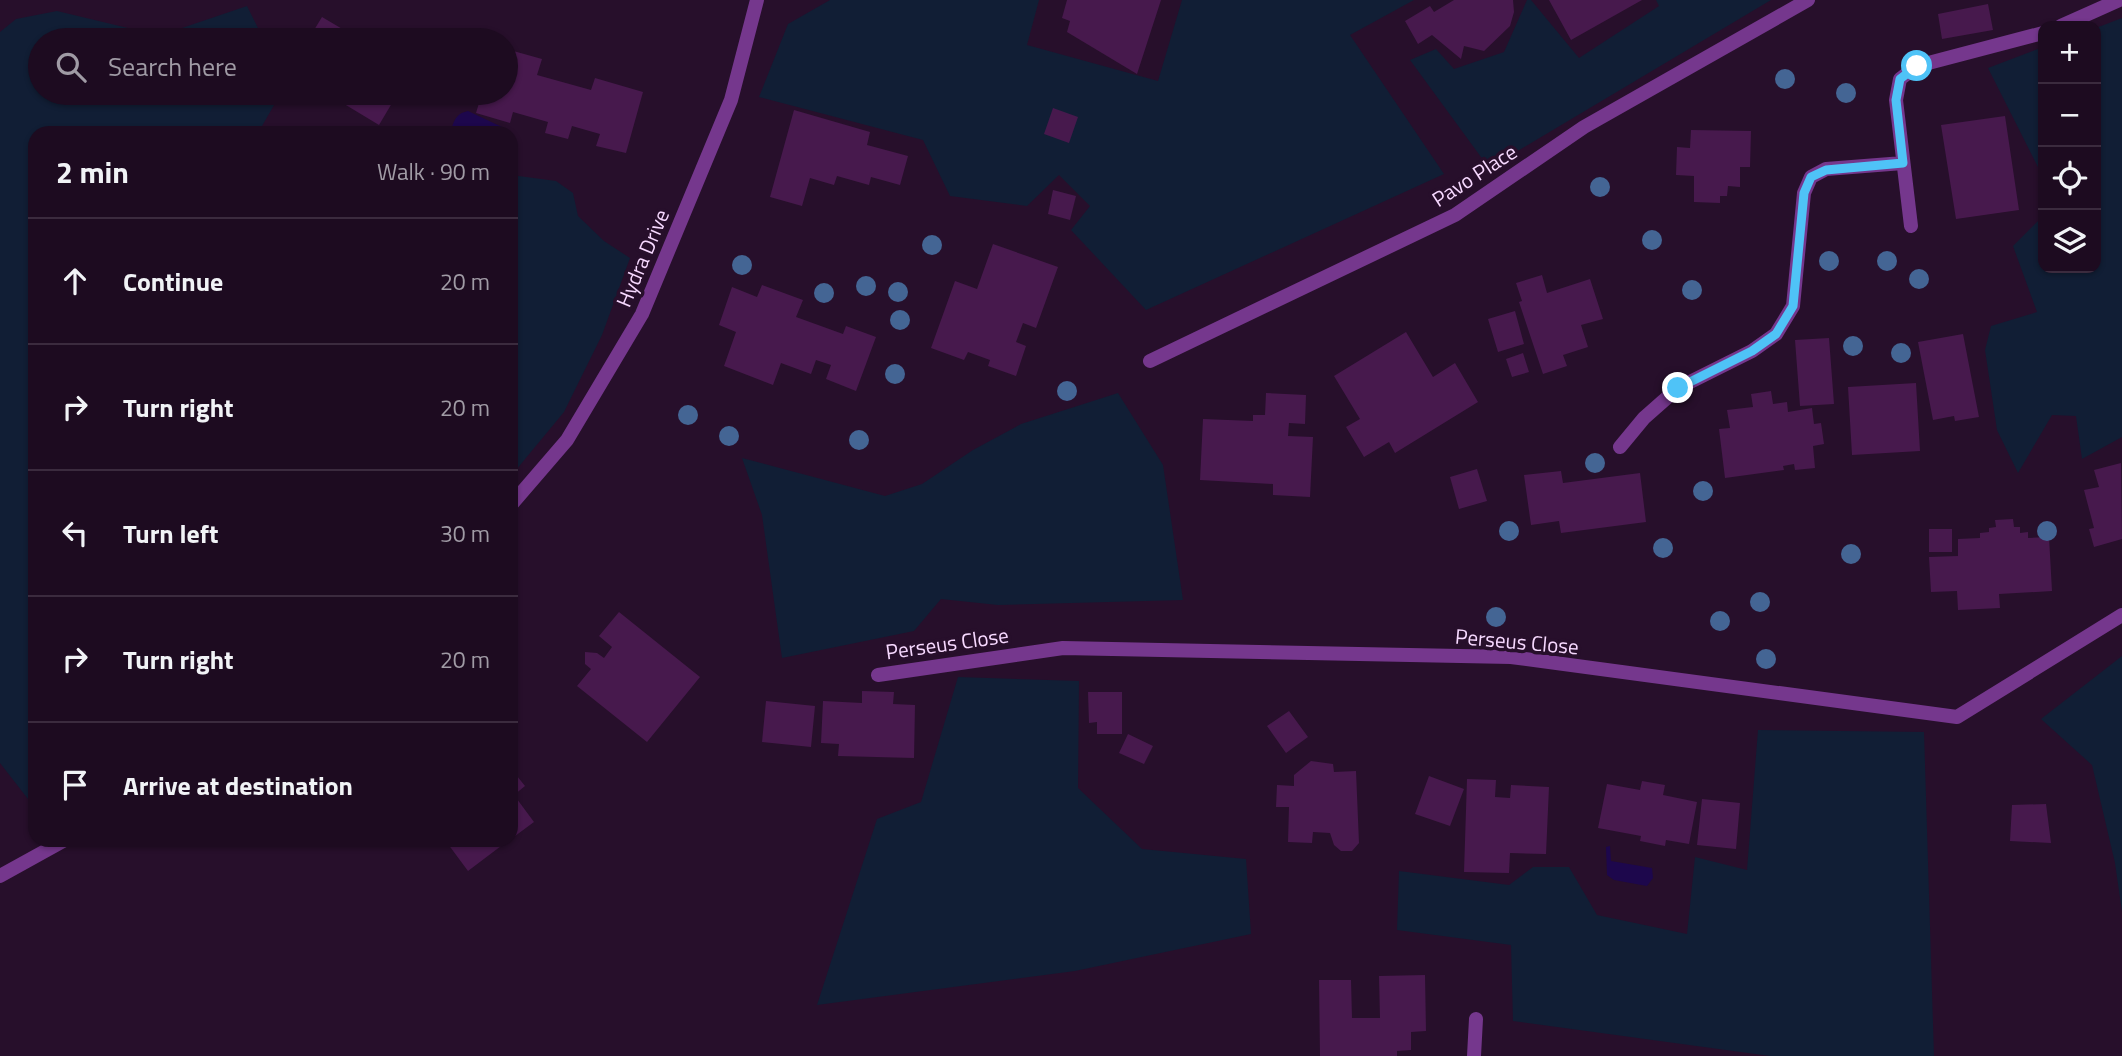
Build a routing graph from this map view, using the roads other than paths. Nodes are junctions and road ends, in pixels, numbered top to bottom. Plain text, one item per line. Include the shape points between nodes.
1 (757, 0) edge
2 (1808, 0) edge
3 (2119, 0) edge
4 (2071, 21) edge
5 (2038, 34) edge
6 (1903, 163) junction
7 (1910, 226) dead end
8 (1150, 361) dead end
9 (1620, 447) dead end
10 (518, 497) edge
11 (2122, 615) edge
12 (878, 675) dead end
13 (52, 847) edge
14 (0, 876) edge
15 (1476, 1019) dead end
16 (1474, 1056) edge

1 - 10 street, Hydra Drive via 731,100 642,314 567,440
2 - 8 street, Pavo Place via 1584,127 1455,215
3 - 4 street
5 - 6 street via 1917,66 1900,79 1896,100
6 - 7 street
6 - 9 street via 1826,170 1811,177 1804,193 1793,306 1776,334 1678,388
11 - 12 street, Perseus Close via 1957,717 1511,657 1063,648
13 - 14 street
15 - 16 street

